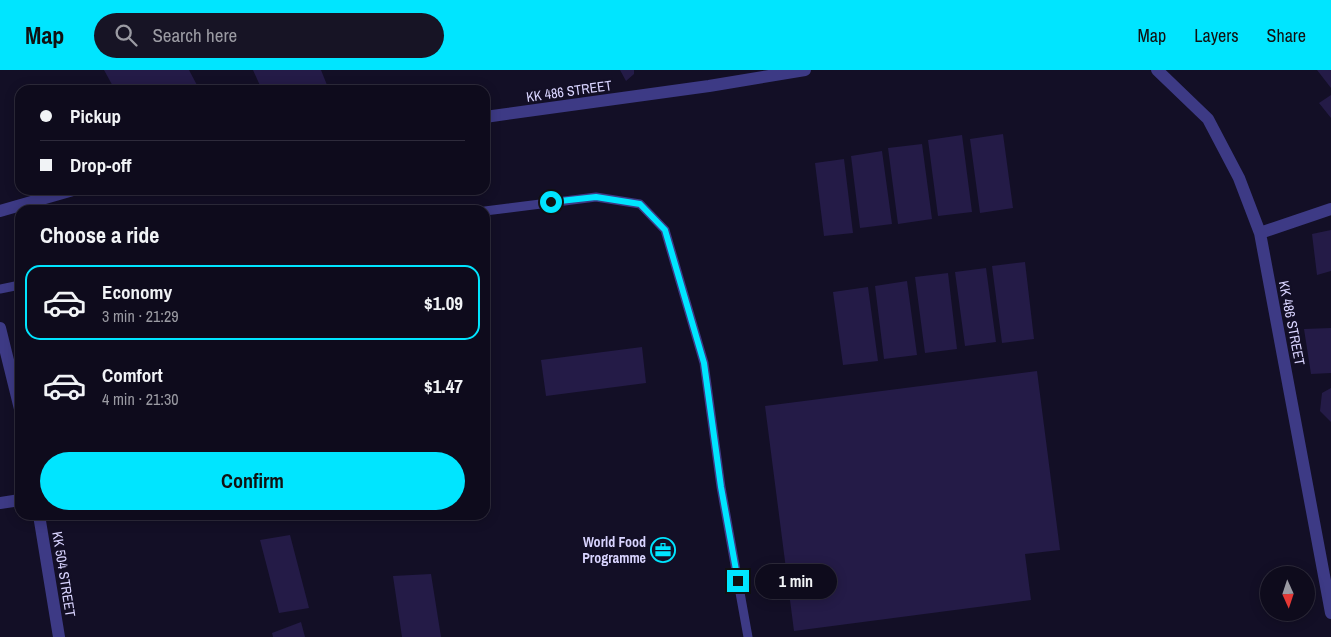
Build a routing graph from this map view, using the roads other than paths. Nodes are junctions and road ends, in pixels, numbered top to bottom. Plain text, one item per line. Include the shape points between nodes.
1 (805, 70) edge
2 (1157, 70) edge
3 (490, 116) edge
4 (55, 195) edge
5 (21, 205) edge
6 (15, 207) edge
7 (1331, 209) edge
8 (490, 210) edge
9 (0, 211) edge
10 (1260, 233) junction
11 (15, 286) edge
12 (0, 289) edge
13 (0, 328) edge
14 (15, 389) edge
15 (15, 501) edge
16 (0, 503) edge
17 (40, 520) edge
18 (1331, 612) edge
19 (59, 637) edge
20 (748, 637) edge

1 - 3 street, KK 486 STREET
2 - 10 street, KK 486 STREET via 1208,119 1239,178
4 - 5 street
6 - 9 street
7 - 10 street
8 - 20 lane via 596,197 640,204 665,230 704,363 721,487
10 - 18 street, KK 486 STREET
11 - 12 lane
13 - 14 street
15 - 16 street
17 - 19 street, KK 504 STREET

